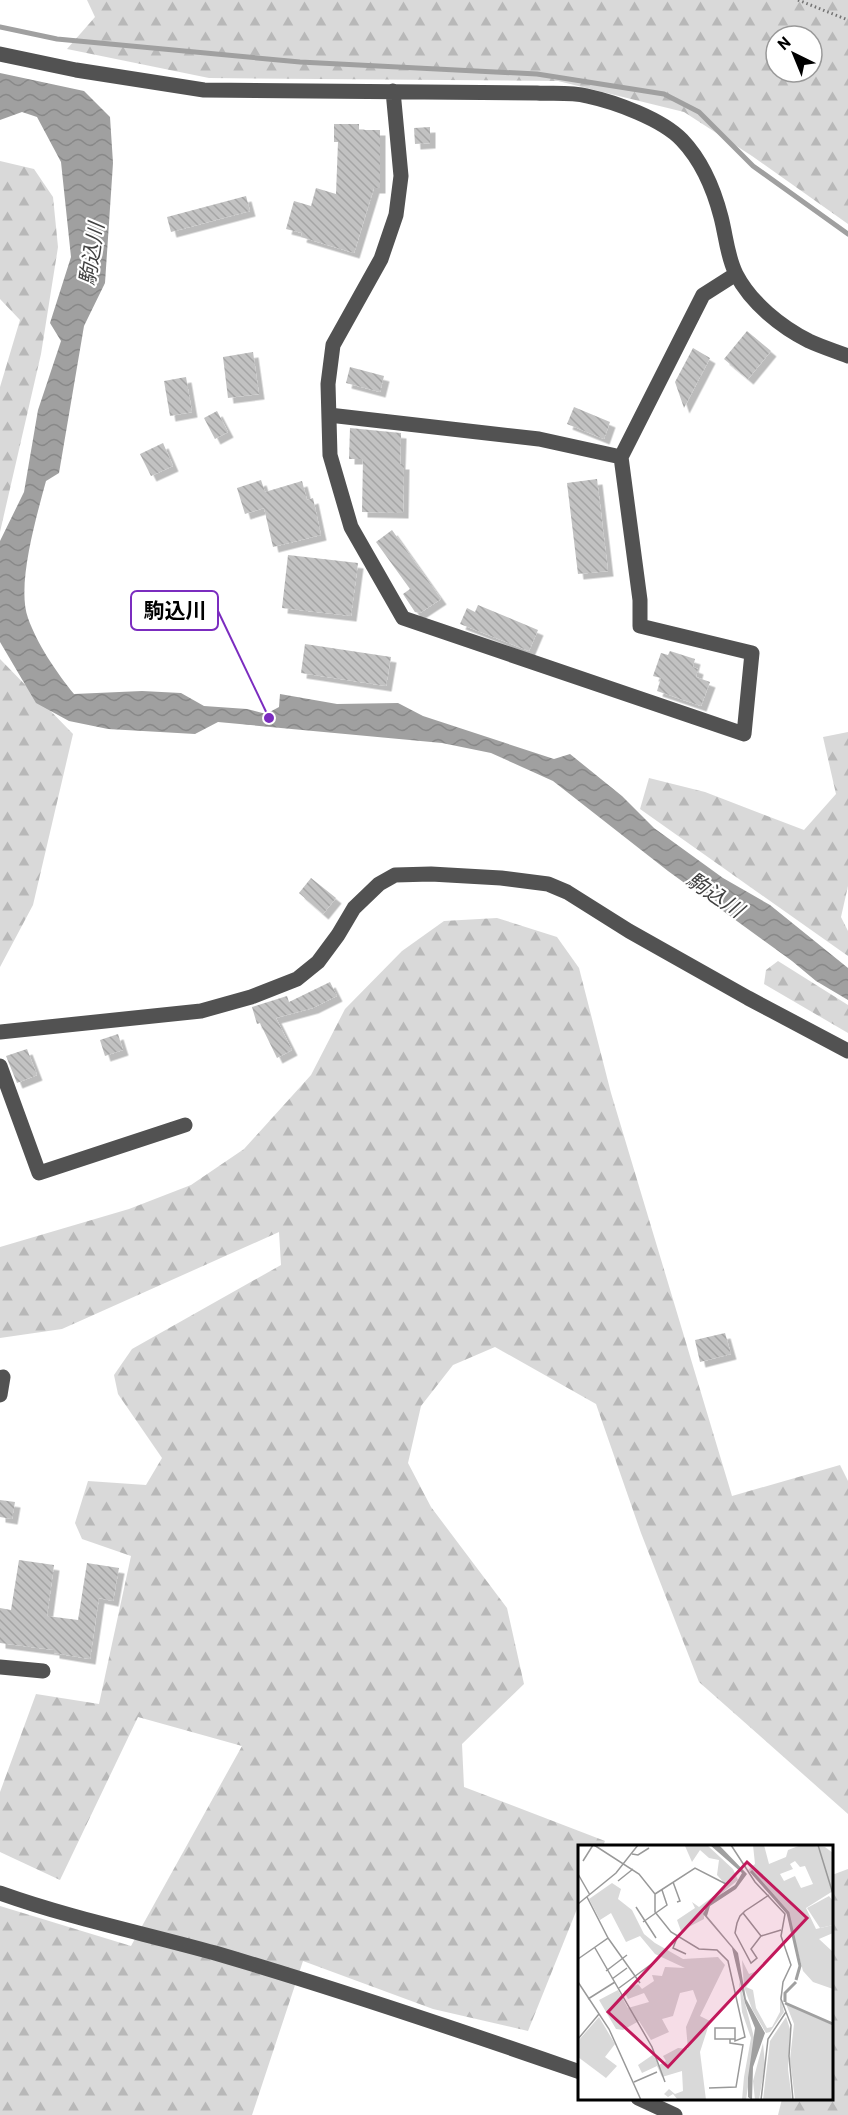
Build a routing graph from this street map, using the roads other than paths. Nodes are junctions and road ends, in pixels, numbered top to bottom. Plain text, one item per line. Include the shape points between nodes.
1 (0, 54) edge
2 (393, 91) junction
3 (736, 274) junction
4 (848, 356) edge
5 (329, 415) junction
6 (621, 457) junction
7 (0, 1032) edge
8 (848, 1051) edge
9 (0, 1066) edge
10 (185, 1125) dead end
11 (3, 1377) dead end
12 (0, 1395) edge
13 (0, 1667) edge
14 (43, 1671) dead end
15 (0, 1893) edge
16 (578, 2072) edge
17 (643, 2100) edge
18 (675, 2115) edge

1 - 2 street via 204,90
2 - 3 street via 586,95 657,122 680,138 695,156 721,217
2 - 5 street via 401,176 396,215 381,259 333,345
3 - 4 street via 753,299 772,317 808,341
3 - 6 street via 703,295
5 - 6 street via 539,439
5 - 6 street via 330,455 351,527 403,618 744,734 752,653 640,626
7 - 8 street via 201,1011 251,997 297,979 318,962 354,908 379,884 395,875 430,874 501,878 567,892 629,931
9 - 10 street via 39,1173
11 - 12 street
13 - 14 street
15 - 16 street via 382,2004
17 - 18 street

